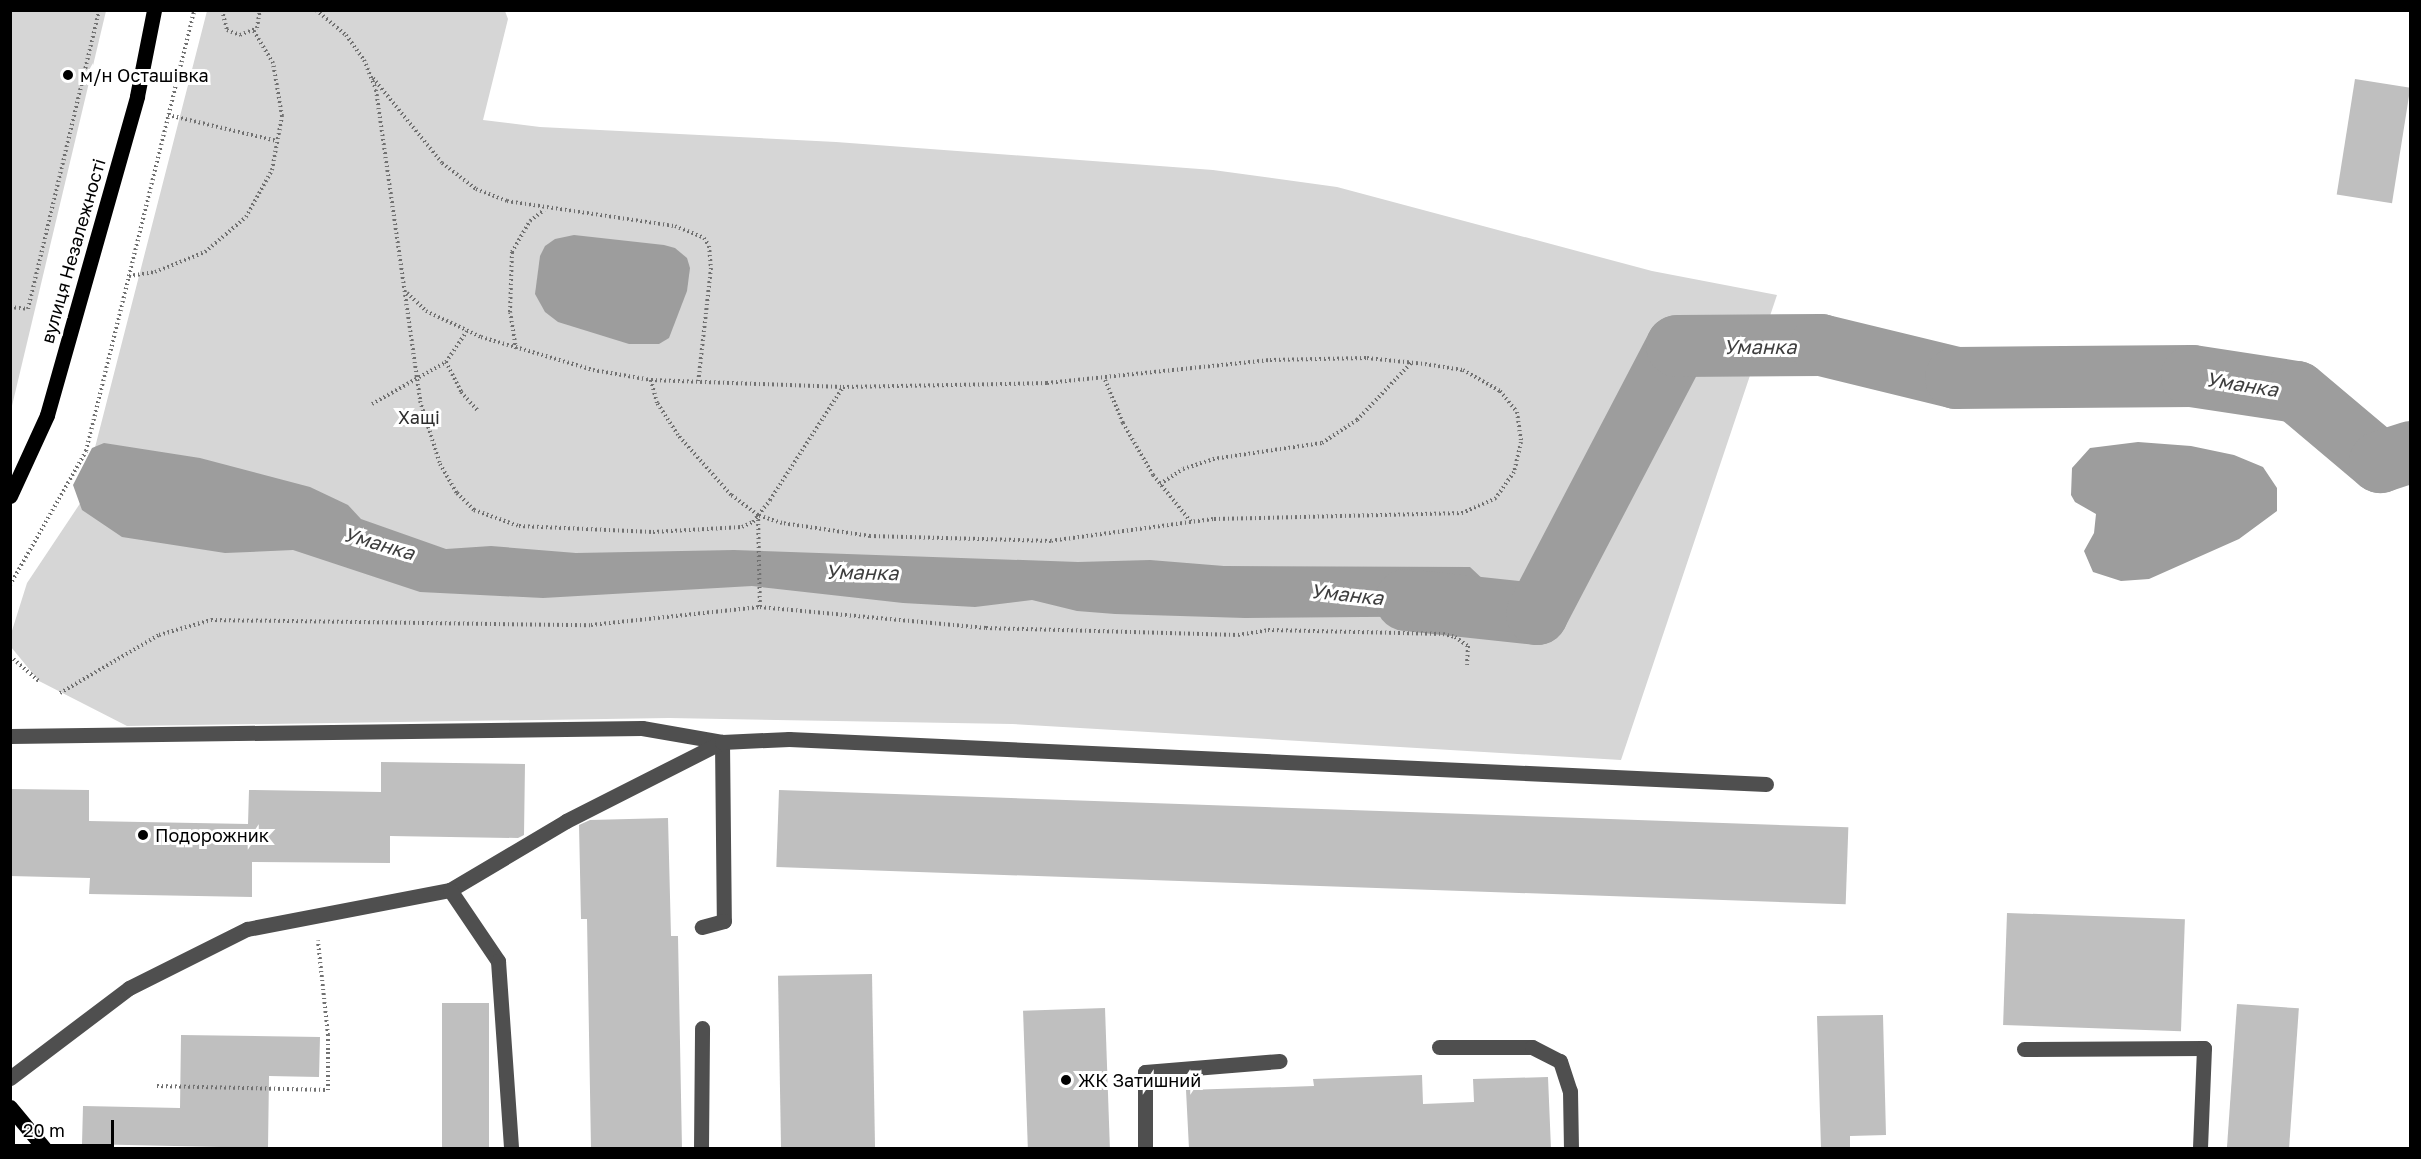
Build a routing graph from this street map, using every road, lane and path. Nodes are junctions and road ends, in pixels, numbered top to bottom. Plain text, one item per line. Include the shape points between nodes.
1 (99, 10) edge
2 (154, 10) edge
3 (194, 10) edge
4 (222, 10) edge
5 (260, 10) edge
6 (316, 10) edge
7 (254, 30) junction
8 (370, 76) junction
9 (168, 115) junction
10 (278, 141) junction
11 (544, 209) junction
12 (129, 276) junction
13 (407, 293) junction
14 (10, 307) edge
15 (467, 331) junction
16 (516, 349) junction
17 (446, 362) junction
18 (1412, 362) junction
19 (418, 376) junction
20 (651, 380) junction
21 (1105, 380) junction
22 (698, 383) junction
23 (843, 387) junction
24 (372, 404) dead end
25 (478, 411) dead end
26 (1160, 484) junction
27 (10, 496) edge
28 (758, 515) junction
29 (1192, 522) junction
30 (10, 585) edge
31 (760, 607) junction
32 (10, 656) edge
33 (1467, 665) dead end
34 (39, 681) dead end
35 (60, 693) dead end
36 (10, 736) edge
37 (722, 742) junction
38 (1766, 784) dead end
39 (450, 890) junction
40 (315, 916) junction
41 (702, 927) dead end
42 (702, 1028) dead end
43 (1439, 1047) dead end
44 (2024, 1049) dead end
45 (1280, 1061) dead end
46 (10, 1078) edge
47 (157, 1086) dead end
48 (10, 1107) edge
49 (44, 1149) edge
50 (511, 1149) edge
51 (701, 1149) edge
52 (1145, 1149) edge
53 (1570, 1149) edge
54 (2200, 1149) edge

1 - 14 path via 28,309
2 - 27 main road, вулиця Незалежності via 137,96 47,415
3 - 9 path
4 - 7 path via 224,24 233,34 246,35
5 - 7 path via 260,22
6 - 8 path via 346,35
7 - 10 path via 273,63 282,116
8 - 11 path via 442,163 458,176 476,189 507,201
8 - 13 path via 389,163
9 - 10 path
9 - 12 path
10 - 12 path via 272,170 246,217 205,252 154,272
11 - 16 path via 530,221 512,252 509,304
11 - 22 path via 675,226 704,238 709,246 711,268
12 - 30 path via 86,451
13 - 15 path via 426,311
13 - 19 path
15 - 16 path
15 - 17 path
16 - 20 path
17 - 19 path
17 - 25 path via 462,392
18 - 21 path via 1367,358 1270,360
18 - 26 path via 1357,420 1322,443 1213,459 1183,469
18 - 29 path via 1462,370 1500,391 1511,402 1521,428 1519,457 1496,498 1463,513 1433,516
19 - 24 path
19 - 28 path via 420,401 441,464 457,493 474,510 493,519 519,526 653,532 730,530 753,522
20 - 22 path
20 - 28 path via 657,403 678,435 731,495
21 - 23 path
21 - 26 path via 1123,423
22 - 23 path
23 - 28 path
26 - 29 path
28 - 29 path via 782,523 870,536 1051,541
28 - 31 path
31 - 33 path via 986,628 1238,635 1268,630 1443,634 1468,646
31 - 35 path via 591,625 211,620 159,635
32 - 34 path
36 - 37 lane via 642,728
37 - 38 lane via 789,739
37 - 39 lane via 566,821
37 - 41 lane via 724,921
39 - 40 lane
39 - 50 lane via 498,961
40 - 46 lane via 247,929 129,988
40 - 47 path via 328,1035 328,1090
42 - 51 lane
43 - 53 lane via 1532,1047 1560,1061 1570,1091
44 - 54 lane via 2204,1048
45 - 52 lane via 1145,1072
48 - 49 main road

